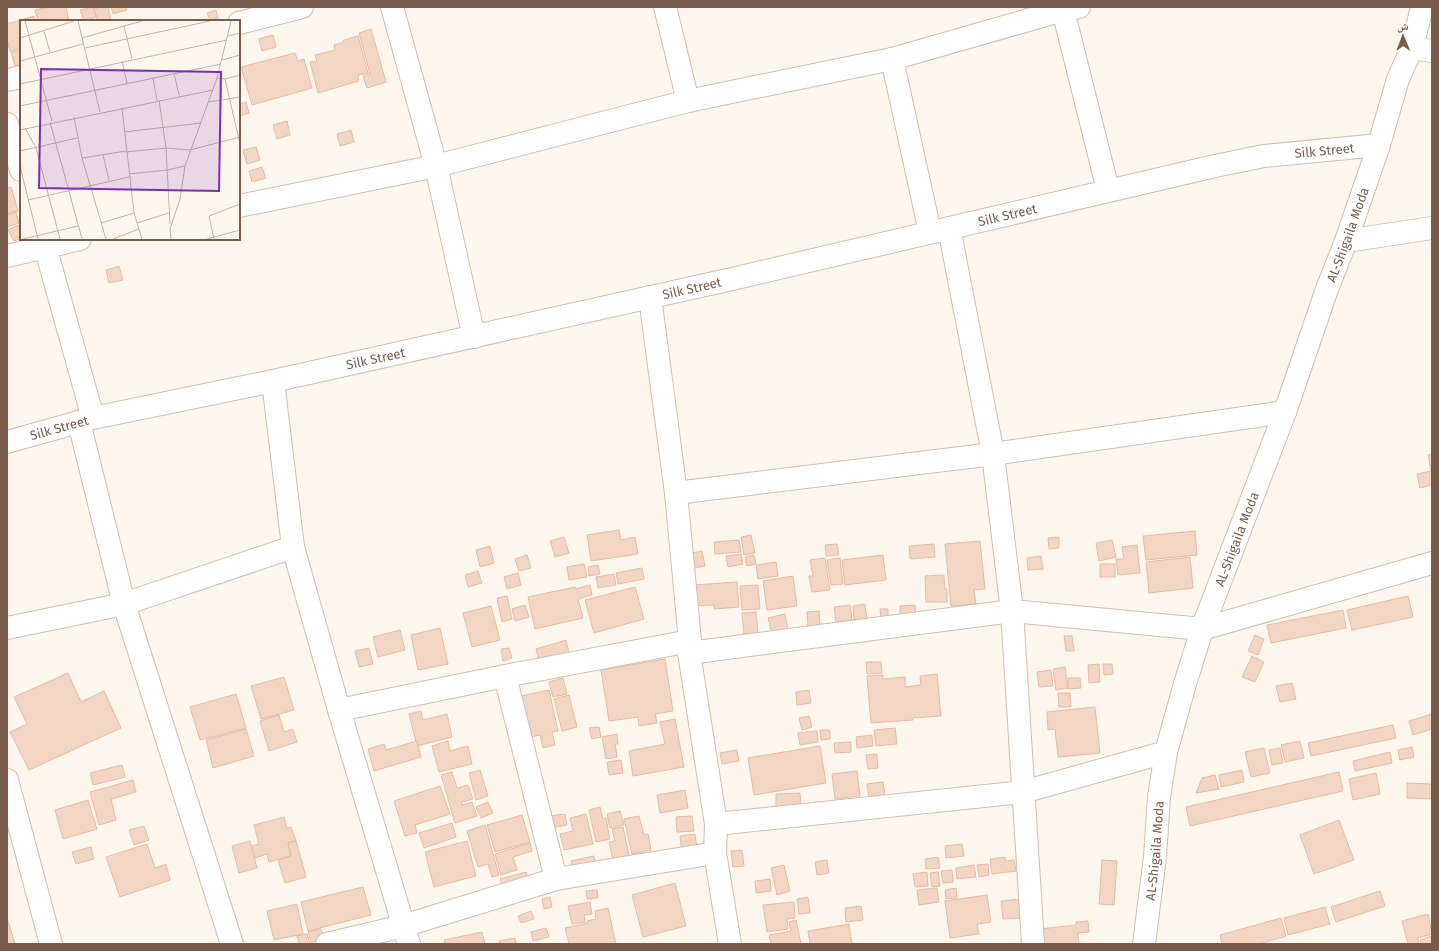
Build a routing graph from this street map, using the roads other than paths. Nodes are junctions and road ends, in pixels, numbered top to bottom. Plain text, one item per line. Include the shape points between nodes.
1 (302, 7) edge
2 (392, 7) edge
3 (665, 7) edge
4 (1422, 7) edge
5 (1071, 9) edge
6 (240, 23) edge
7 (1422, 50) edge
8 (892, 59) junction
9 (20, 77) edge
10 (7, 80) edge
11 (688, 101) junction
12 (7, 124) edge
13 (1379, 145) junction
14 (436, 166) junction
15 (20, 167) edge
16 (1108, 190) junction
17 (240, 206) edge
18 (1432, 228) edge
19 (939, 230) junction
20 (71, 240) edge
21 (1346, 241) junction
22 (44, 243) edge
23 (7, 256) edge
24 (650, 297) junction
25 (474, 336) junction
26 (273, 381) junction
27 (1285, 412) junction
28 (86, 420) junction
29 (7, 442) edge
30 (993, 454) junction
31 (676, 494) junction
32 (293, 547) junction
33 (1432, 563) edge
34 (124, 604) junction
35 (1012, 611) junction
36 (7, 628) edge
37 (1202, 629) junction
38 (690, 647) junction
39 (505, 676) junction
40 (339, 710) junction
41 (1166, 752) junction
42 (7, 780) edge
43 (1023, 792) junction
44 (716, 824) junction
45 (714, 853) junction
46 (556, 879) junction
47 (406, 935) edge
48 (51, 944) edge
49 (232, 944) edge
50 (327, 944) edge
51 (730, 944) edge
52 (1033, 944) edge
53 (1144, 944) edge

1 - 6 street
2 - 14 street
3 - 11 street
4 - 7 street, AL-Shigaila Moda
5 - 8 street
5 - 16 street
7 - 13 street, AL-Shigaila Moda via 1398,79
8 - 11 street
8 - 19 street
9 - 10 street
11 - 14 street
12 - 15 street
13 - 16 street, Silk Street via 1264,156
13 - 21 street, AL-Shigaila Moda
14 - 17 street
14 - 25 street
16 - 19 street, Silk Street
18 - 21 street
19 - 24 street, Silk Street
19 - 30 street
20 - 22 street
21 - 27 street, AL-Shigaila Moda
22 - 23 street
22 - 28 street
24 - 25 street, Silk Street
24 - 31 street
25 - 26 street, Silk Street
26 - 28 street, Silk Street
26 - 32 street
27 - 30 street
27 - 37 street, AL-Shigaila Moda
28 - 29 street, Silk Street
28 - 34 street
30 - 31 street
30 - 35 street
31 - 38 street
32 - 34 street
32 - 40 street
33 - 37 street
34 - 36 street
34 - 49 street
35 - 37 street
35 - 38 street
35 - 43 street
37 - 41 street, AL-Shigaila Moda
38 - 39 street
38 - 44 street
39 - 40 street
39 - 46 street
40 - 47 street
41 - 43 street
41 - 53 street, AL-Shigaila Moda
42 - 48 street
43 - 44 street
43 - 52 street
44 - 45 street
45 - 46 street
45 - 51 street
46 - 47 street
47 - 50 street

